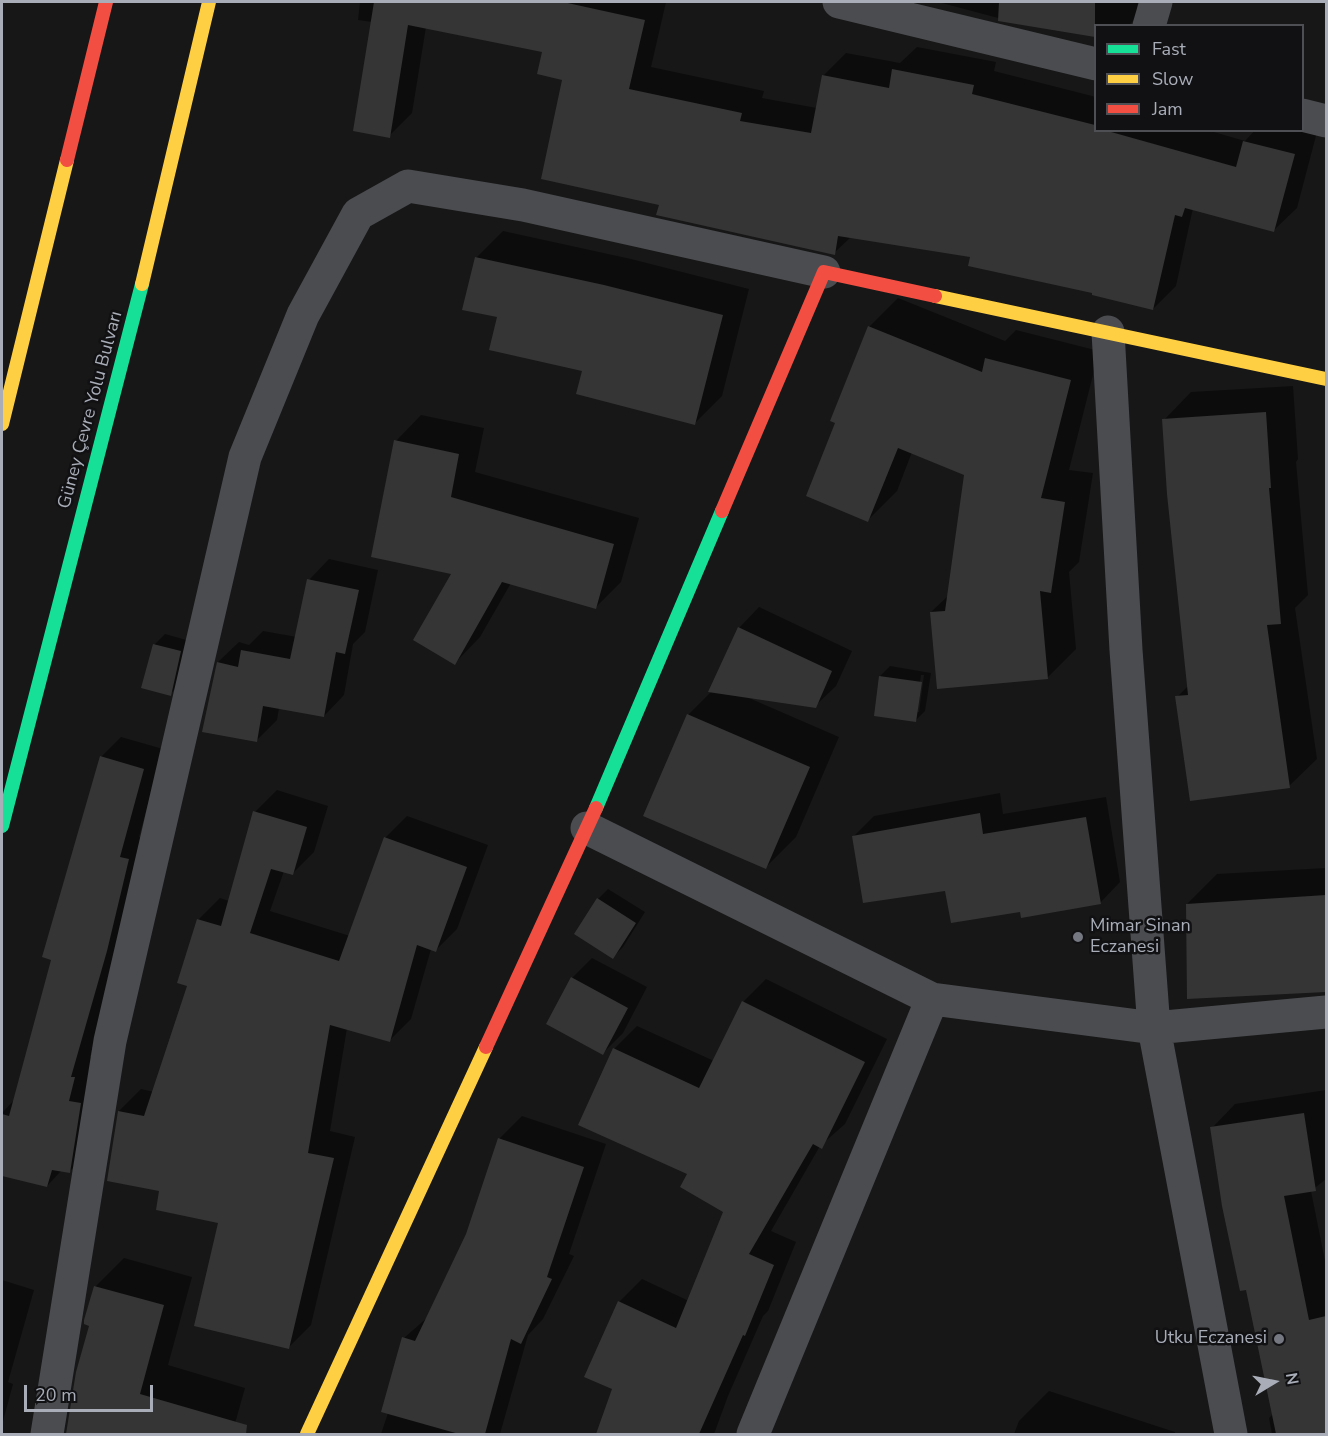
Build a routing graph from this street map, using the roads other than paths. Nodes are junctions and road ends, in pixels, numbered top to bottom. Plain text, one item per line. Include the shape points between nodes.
1 (106, 2) edge
2 (209, 2) edge
3 (839, 2) edge
4 (1156, 2) edge
5 (1150, 24) edge
6 (1094, 64) edge
7 (1304, 116) edge
8 (1326, 121) edge
9 (824, 272) junction
10 (1108, 332) junction
11 (1326, 379) edge
12 (2, 424) edge
13 (2, 826) edge
14 (587, 828) junction
15 (932, 999) junction
16 (1326, 1012) edge
17 (1154, 1028) junction
18 (764, 1431) edge
19 (47, 1434) edge
20 (308, 1434) edge
21 (1231, 1434) edge

1 - 12 main road
2 - 13 main road, Güney Çevre Yolu Bulvarı via 144,276
3 - 6 street
4 - 5 street
7 - 8 street
9 - 10 main road
9 - 14 main road
9 - 19 street via 523,205 408,186 358,214 303,315 245,457 110,1041
10 - 11 main road
10 - 17 street via 1126,650
14 - 15 street
14 - 20 main road
15 - 17 street
15 - 18 street
16 - 17 street
17 - 21 street

